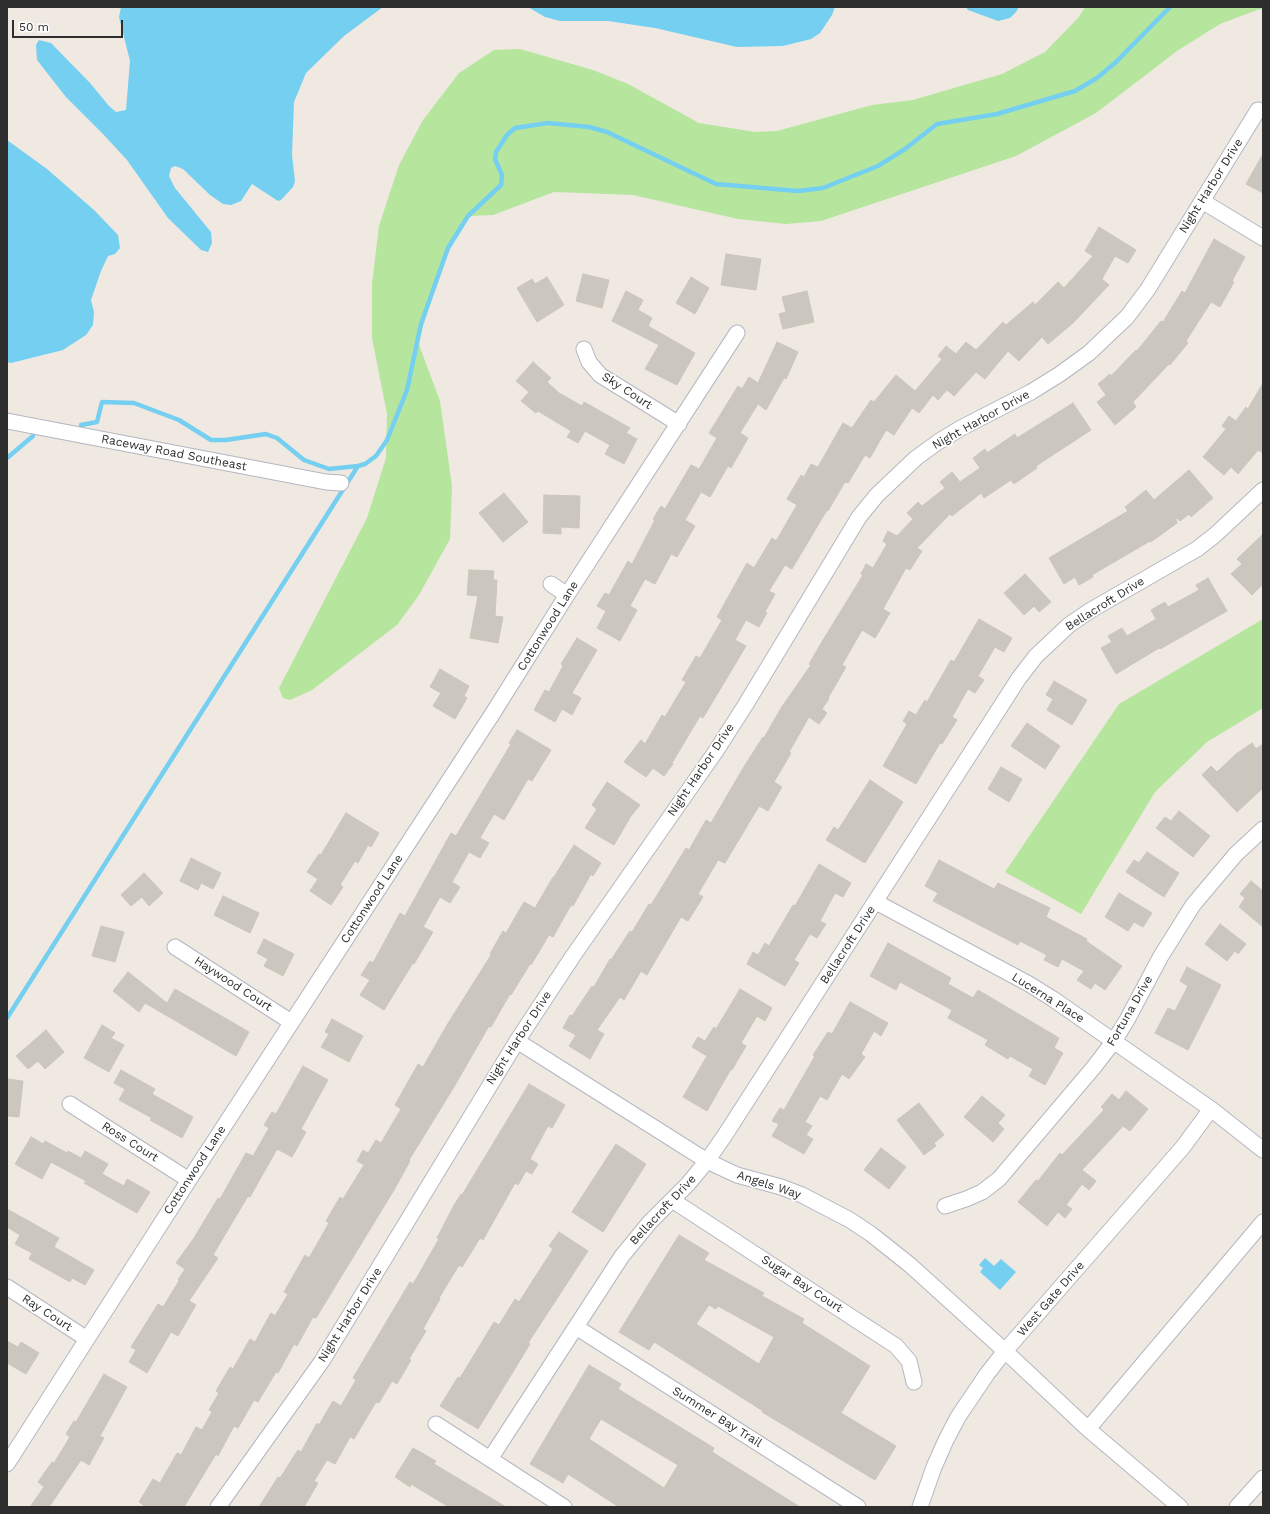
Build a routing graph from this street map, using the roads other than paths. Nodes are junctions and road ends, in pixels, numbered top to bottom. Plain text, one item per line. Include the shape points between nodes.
1 (1258, 110) dead end
2 (1202, 200) junction
3 (1263, 238) edge
4 (737, 333) dead end
5 (584, 349) dead end
6 (7, 421) edge
7 (679, 424) junction
8 (341, 483) dead end
9 (1263, 490) edge
10 (551, 584) dead end
11 (567, 595) junction
12 (1263, 829) edge
13 (876, 902) junction
14 (175, 947) dead end
15 (291, 1022) junction
16 (517, 1041) junction
17 (1114, 1042) junction
18 (70, 1104) dead end
19 (1211, 1109) junction
20 (1263, 1150) edge
21 (707, 1161) junction
22 (189, 1180) junction
23 (672, 1200) junction
24 (945, 1206) dead end
25 (1263, 1222) edge
26 (7, 1287) edge
27 (576, 1327) junction
28 (86, 1339) junction
29 (1005, 1352) junction
30 (914, 1382) dead end
31 (436, 1424) dead end
32 (1088, 1429) junction
33 (490, 1459) junction
34 (7, 1464) edge
35 (1263, 1478) edge
36 (218, 1507) edge
37 (564, 1507) edge
38 (858, 1507) edge
39 (920, 1507) edge
40 (1180, 1507) edge
41 (1237, 1507) edge

1 - 2 street, Night Harbor Drive
2 - 3 street
2 - 16 street, Night Harbor Drive via 1148,289 1127,317 1102,341 1060,374 938,442 916,458 877,495 859,517 716,751
4 - 7 street, Cottonwood Lane
5 - 7 street, Sky Court via 589,362 600,375
6 - 8 street, Raceway Road Southeast
7 - 11 street, Cottonwood Lane
9 - 13 street, Bellacroft Drive via 1197,549 1085,614 1053,638 1036,656 1019,678
10 - 11 street
11 - 15 street, Cottonwood Lane
12 - 17 street, Fortuna Drive via 1236,854 1193,905 1161,956
13 - 17 street, Lucerna Place via 1029,984
13 - 21 street, Bellacroft Drive
14 - 15 street, Haywood Court
15 - 22 street, Cottonwood Lane
16 - 21 street, Angels Way
16 - 36 street, Night Harbor Drive via 322,1362
17 - 19 street, Lucerna Place
17 - 24 street, Fortuna Drive via 999,1179 982,1192
18 - 22 street, Ross Court
19 - 20 street, Lucerna Place
19 - 29 street, West Gate Drive via 1183,1147
21 - 23 street, Bellacroft Drive
21 - 29 street, Angels Way via 737,1175 802,1195 850,1220 910,1265
22 - 28 street, Cottonwood Lane
23 - 27 street, Bellacroft Drive via 622,1256
23 - 30 street, Sugar Bay Court via 896,1346 910,1361
25 - 32 street
26 - 28 street, Ray Court
27 - 33 street, Bellacroft Drive
27 - 38 street, Summer Bay Trail
28 - 34 street, Cottonwood Lane
29 - 32 street, Angels Way
29 - 39 street, West Gate Drive via 958,1417 934,1467
31 - 33 street
32 - 40 street, Angels Way
33 - 37 street
35 - 41 street

